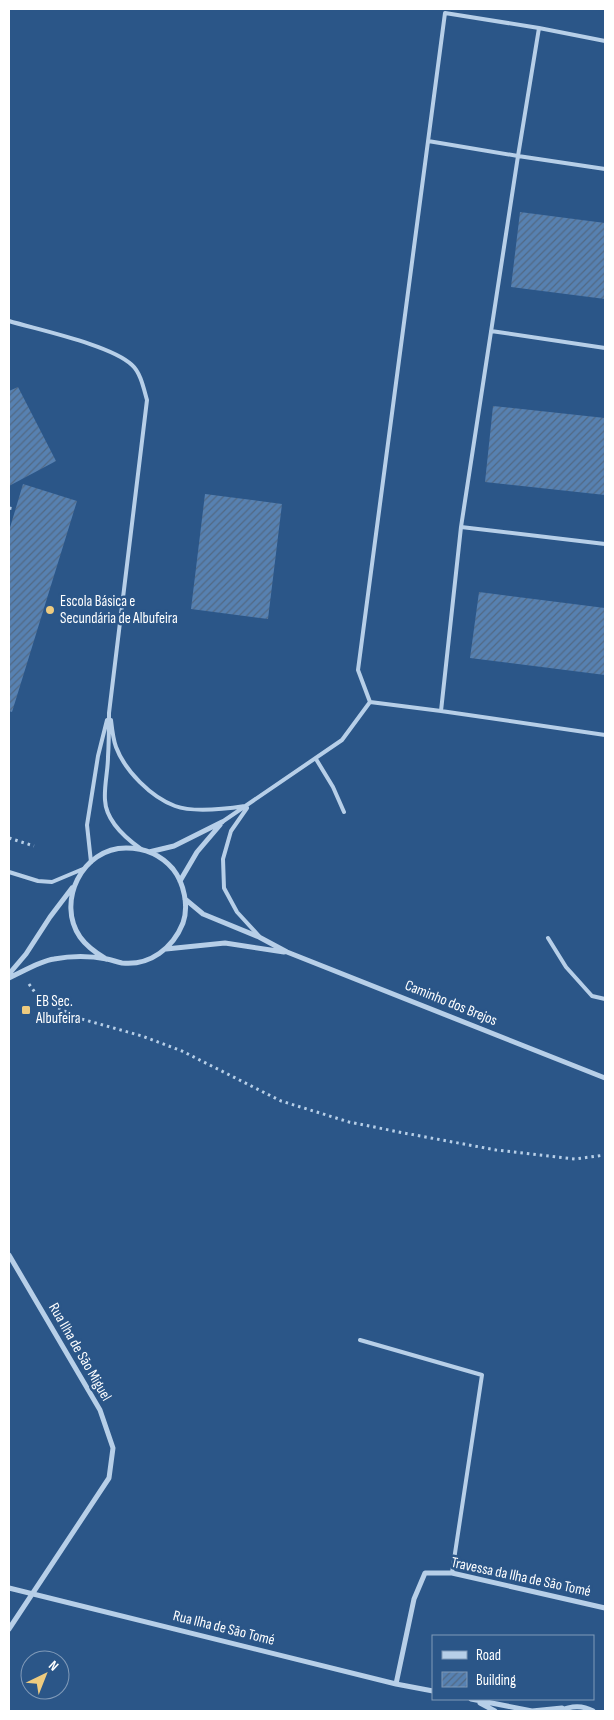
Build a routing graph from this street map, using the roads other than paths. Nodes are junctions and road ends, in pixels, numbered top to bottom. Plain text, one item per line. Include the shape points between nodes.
1 (539, 28) junction
2 (605, 42) edge
3 (428, 141) junction
4 (518, 156) junction
5 (605, 169) edge
6 (9, 321) edge
7 (491, 331) junction
8 (605, 348) edge
9 (461, 527) junction
10 (605, 544) edge
11 (370, 702) junction
12 (440, 711) junction
13 (109, 713) junction
14 (605, 735) edge
15 (316, 759) junction
16 (248, 806) junction
17 (344, 812) dead end
18 (222, 822) junction
19 (146, 851) junction
20 (91, 862) junction
21 (84, 869) junction
22 (9, 872) edge
23 (180, 882) junction
24 (74, 886) junction
25 (185, 898) junction
26 (259, 936) junction
27 (548, 938) dead end
28 (166, 949) junction
29 (287, 952) junction
30 (106, 959) junction
31 (9, 974) edge
32 (9, 978) edge
33 (605, 999) edge
34 (605, 1078) edge
35 (9, 1256) edge
36 (360, 1340) dead end
37 (452, 1574) junction
38 (9, 1588) edge
39 (32, 1594) junction
40 (605, 1608) edge
41 (9, 1629) edge
42 (396, 1684) junction
43 (432, 1691) edge
44 (475, 1700) edge
45 (478, 1700) edge
46 (567, 1707) junction
47 (495, 1711) edge
48 (532, 1711) edge
49 (559, 1711) edge
50 (593, 1711) edge

1 - 2 lane
1 - 3 lane via 445,13
1 - 4 lane
3 - 4 lane
3 - 11 lane via 358,670
4 - 5 lane
4 - 7 lane
6 - 13 lane via 115,354 133,365 142,383 146,400
7 - 8 lane
7 - 9 lane
9 - 10 lane
9 - 12 lane
11 - 12 lane
11 - 15 lane via 342,740
12 - 14 lane
13 - 16 lane via 116,748 130,773 149,791 176,806 221,810
13 - 19 lane via 105,802 113,824 125,838
13 - 20 lane via 87,824
15 - 16 lane
15 - 17 lane
16 - 18 lane
16 - 26 lane via 231,832 223,860 224,888 237,912
18 - 19 street via 174,846
18 - 23 street via 197,852
19 - 20 street via 124,848 106,852
19 - 23 street via 167,864
20 - 21 street
21 - 22 lane via 52,882
21 - 24 street
23 - 25 street
24 - 30 street via 70,903 80,936 91,950
24 - 31 street
25 - 26 street via 203,914
25 - 28 street via 185,917 178,935
26 - 29 street
27 - 33 lane via 566,967 592,996
28 - 29 street via 226,943
28 - 30 street via 137,963
29 - 34 street, Caminho dos Brejos
30 - 32 street via 52,959
35 - 39 street, Rua Ilha de São Miguel via 100,1410 113,1448 109,1478
36 - 37 lane via 482,1375
37 - 40 street, Travessa da Ilha de São Tomé
37 - 42 street, Travessa da Ilha de São Tomé via 425,1573 414,1599
38 - 39 street, Rua Ilha de São Tomé
39 - 41 street, Rua Ilha de São Miguel
39 - 42 street, Rua Ilha de São Tomé
42 - 43 street, Rua Ilha de São Tomé
44 - 47 street
45 - 48 street
46 - 48 street
46 - 49 street
46 - 50 street via 584,1707

